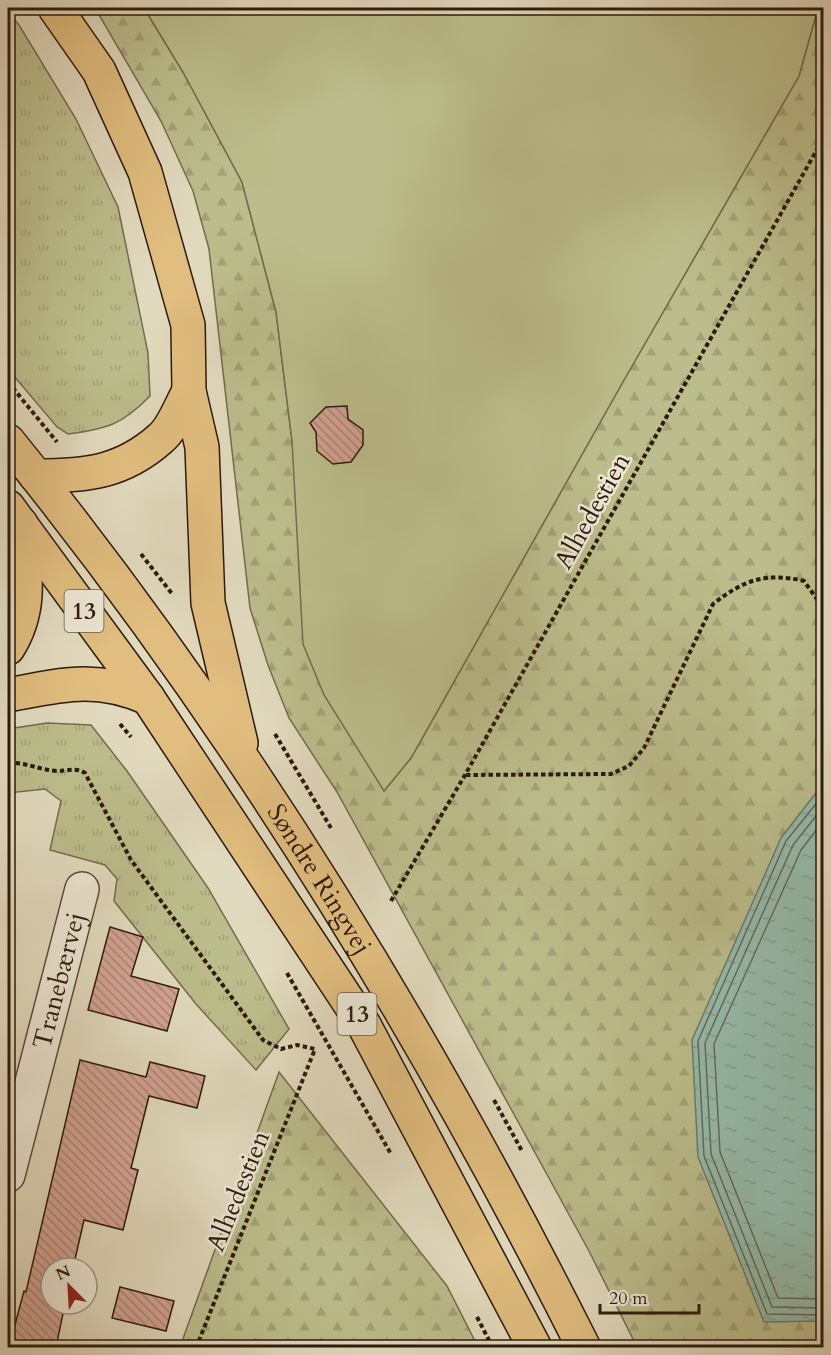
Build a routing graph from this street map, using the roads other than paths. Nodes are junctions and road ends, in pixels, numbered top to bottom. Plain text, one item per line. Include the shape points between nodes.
1 (55, 8) edge
2 (189, 391) junction
3 (8, 441) edge
4 (36, 476) junction
5 (14, 515) edge
6 (8, 648) edge
7 (8, 695) edge
8 (148, 698) junction
9 (246, 765) junction
10 (82, 889) dead end
11 (8, 1175) edge
12 (536, 1347) edge
13 (584, 1347) edge

1 - 2 main road via 99,71 145,172 188,325
2 - 4 main road via 162,438 121,464 82,476
2 - 9 main road via 202,447 208,603
3 - 4 main road, Søndre Ringvej / 13
4 - 9 main road, Søndre Ringvej / 13 via 150,626
5 - 6 main road via 26,599
5 - 8 main road, Søndre Ringvej / 13
7 - 8 main road via 82,682 107,684
8 - 12 main road, Søndre Ringvej / 13 via 364,1025
9 - 13 main road, Søndre Ringvej / 13 via 450,1093
10 - 11 street, Tranebærvej

